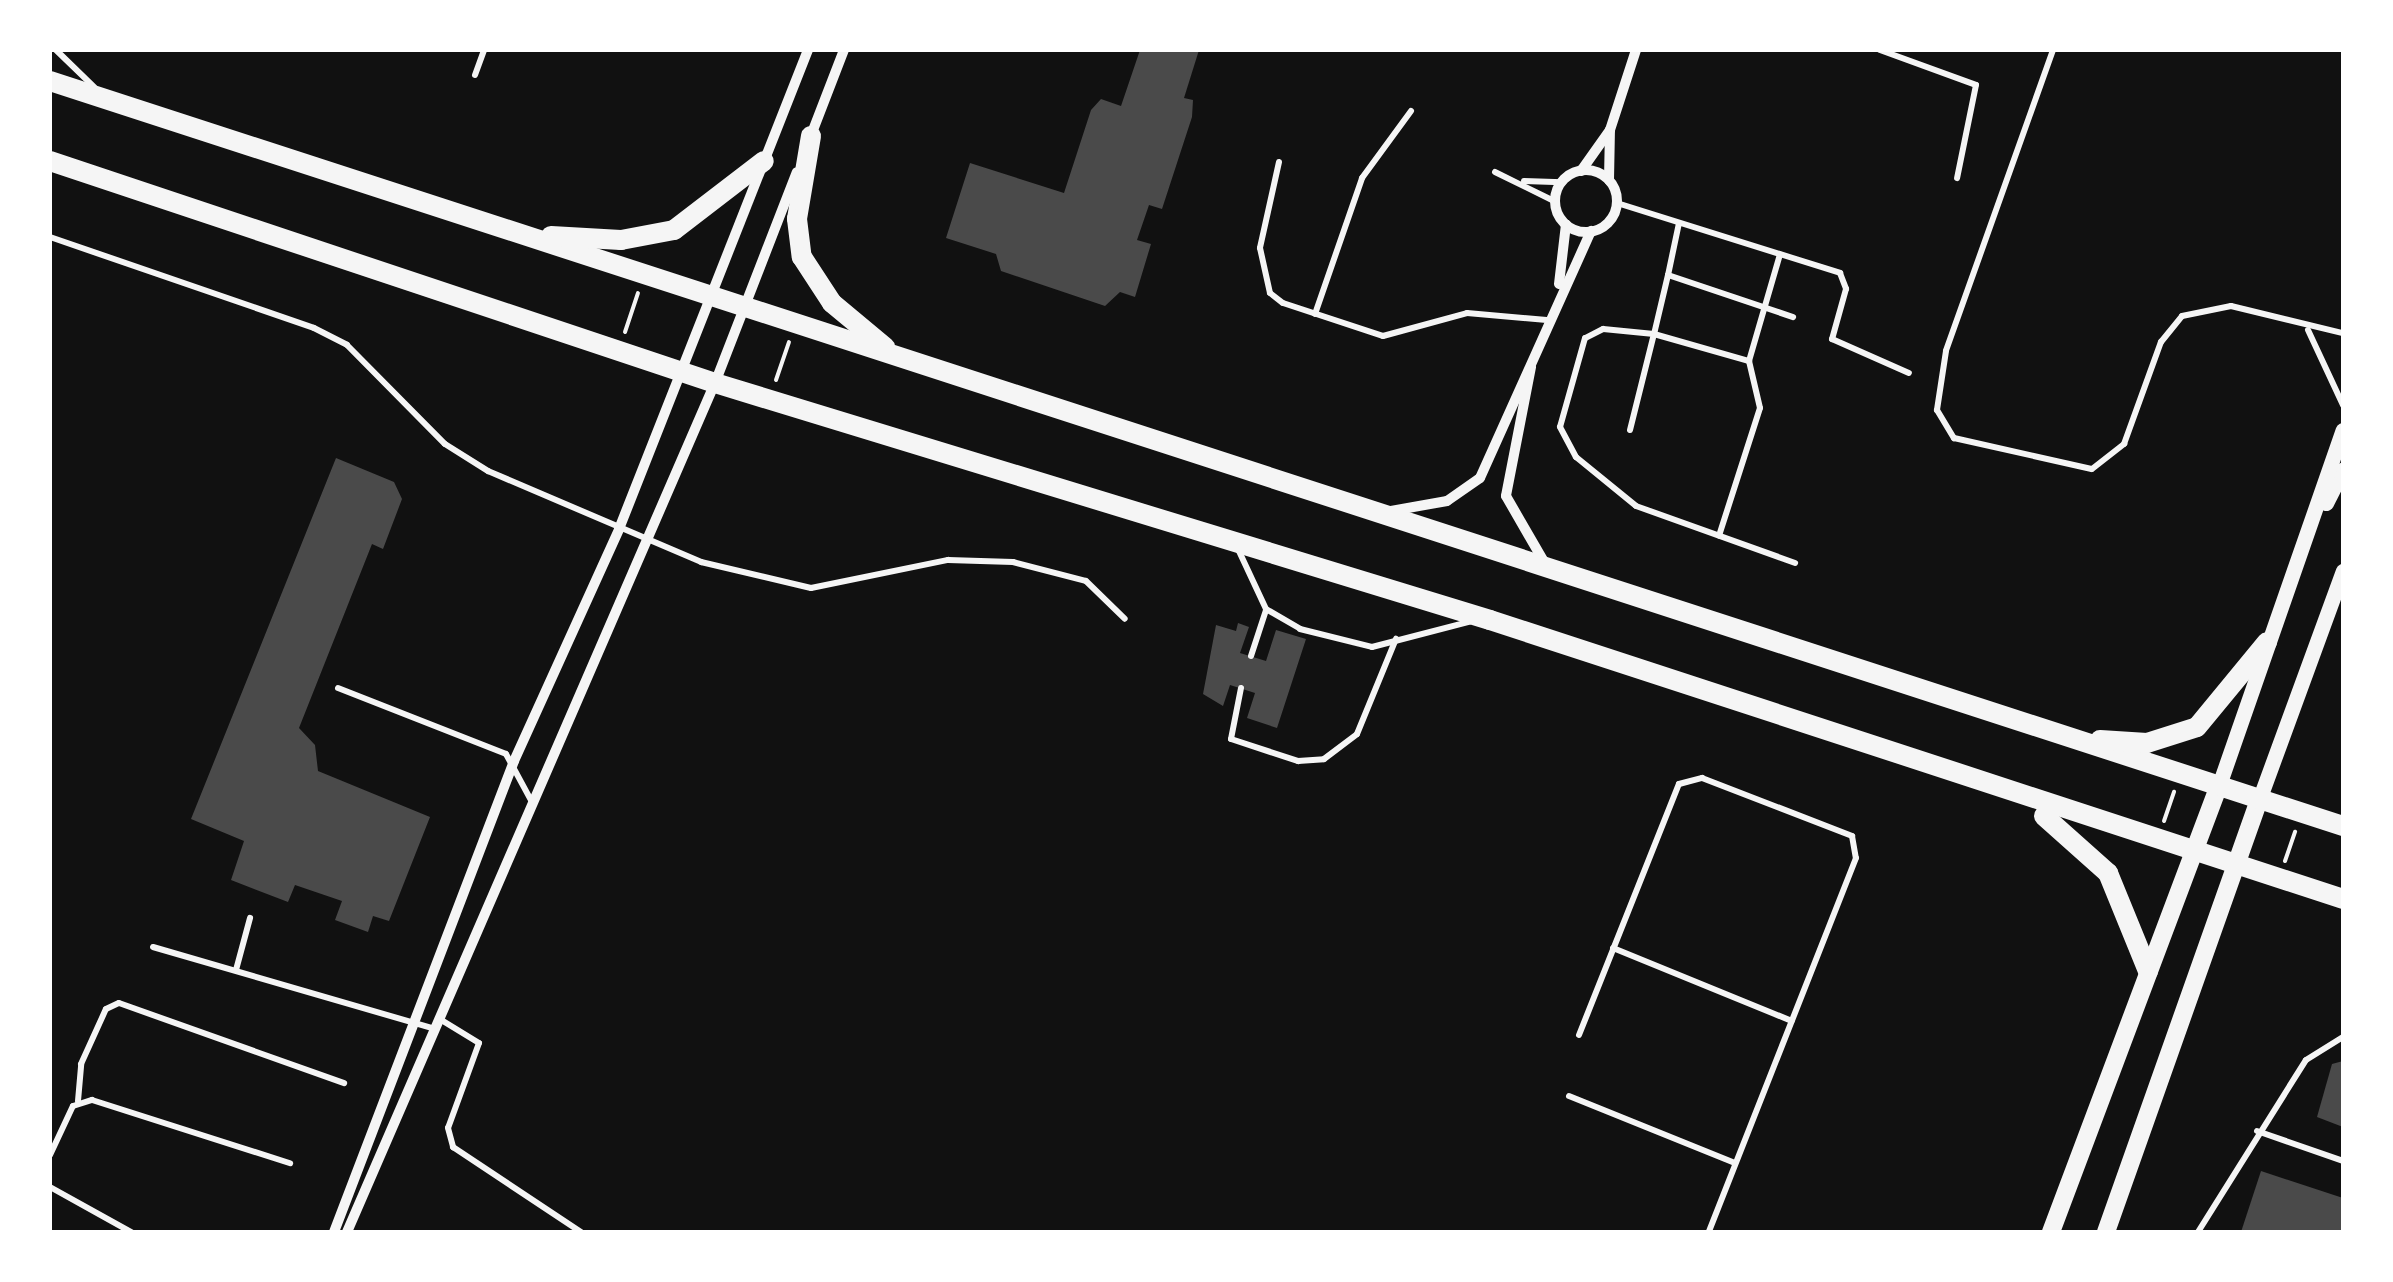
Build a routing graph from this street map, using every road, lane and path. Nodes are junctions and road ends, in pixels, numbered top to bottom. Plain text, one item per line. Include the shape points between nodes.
1 (56, 50) edge
2 (484, 50) edge
3 (808, 50) edge
4 (844, 50) edge
5 (1636, 50) edge
6 (1880, 50) edge
7 (2053, 50) edge
8 (476, 75) dead end
9 (50, 81) edge
10 (116, 102) junction
11 (1411, 111) dead end
12 (1610, 130) junction
13 (811, 136) junction
14 (50, 161) edge
15 (764, 161) junction
16 (1279, 162) dead end
17 (1580, 171) junction
18 (1495, 172) dead end
19 (1957, 178) dead end
20 (1609, 180) junction
21 (1523, 182) junction
22 (1562, 182) junction
23 (1556, 202) junction
24 (1617, 203) junction
25 (1679, 223) junction
26 (1566, 224) junction
27 (1590, 231) junction
28 (514, 232) junction
29 (50, 237) edge
30 (1780, 254) junction
31 (1668, 275) junction
32 (645, 276) junction
33 (1559, 285) junction
34 (710, 298) junction
35 (1763, 307) junction
36 (743, 310) junction
37 (1316, 314) junction
38 (1794, 317) dead end
39 (1547, 320) junction
40 (794, 326) junction
41 (2308, 328) junction
42 (2343, 333) edge
43 (1654, 334) junction
44 (618, 350) junction
45 (904, 360) junction
46 (1749, 361) junction
47 (1531, 366) junction
48 (680, 371) junction
49 (1909, 373) dead end
50 (716, 383) junction
51 (770, 399) junction
52 (2343, 405) edge
53 (1630, 430) dead end
54 (2343, 430) edge
55 (2343, 469) edge
56 (1390, 511) junction
57 (619, 530) junction
58 (1719, 536) junction
59 (1228, 538) junction
60 (643, 540) junction
61 (2305, 542) junction
62 (1543, 560) junction
63 (1794, 563) dead end
64 (2343, 571) edge
65 (1266, 609) junction
66 (1124, 619) dead end
67 (1490, 620) junction
68 (1397, 638) junction
69 (2268, 642) junction
70 (1251, 656) dead end
71 (338, 688) dead end
72 (1241, 688) dead end
73 (2034, 728) junction
74 (514, 761) junction
75 (2179, 776) junction
76 (2218, 788) junction
77 (2001, 794) junction
78 (2259, 800) junction
79 (532, 802) junction
80 (2302, 814) junction
81 (2343, 826) edge
82 (2157, 844) junction
83 (2193, 855) junction
84 (2236, 868) junction
85 (2278, 880) junction
86 (2343, 899) edge
87 (250, 918) dead end
88 (153, 947) dead end
89 (1613, 948) junction
90 (236, 970) junction
91 (2148, 971) junction
92 (1792, 1021) junction
93 (433, 1022) junction
94 (416, 1024) junction
95 (1578, 1034) dead end
96 (2343, 1037) edge
97 (344, 1083) dead end
98 (1569, 1096) dead end
99 (78, 1101) junction
100 (2257, 1131) junction
101 (50, 1155) edge
102 (2343, 1161) edge
103 (290, 1163) dead end
104 (1734, 1163) junction
105 (50, 1187) edge
106 (131, 1232) edge
107 (334, 1232) edge
108 (347, 1232) edge
109 (581, 1232) edge
110 (1709, 1232) edge
111 (2051, 1232) edge
112 (2106, 1232) edge
113 (2198, 1232) edge

1 - 10 lane
2 - 8 lane
3 - 15 street
4 - 13 street
5 - 12 street
6 - 19 lane via 1976,85
7 - 41 lane via 1946,351 1937,410 1954,438 2092,469 2124,444 2161,342 2182,316 2231,306
9 - 10 main road
10 - 28 main road
11 - 37 lane via 1362,178
12 - 17 street
12 - 20 street
13 - 36 street
13 - 45 main road via 796,218 802,257 846,318
14 - 44 main road
15 - 28 main road via 702,215 659,234
15 - 34 street
16 - 37 lane via 1262,271 1270,292
17 - 20 street
17 - 22 street
18 - 21 lane
20 - 24 street
21 - 22 lane
21 - 23 lane
22 - 23 street
23 - 26 street
24 - 25 lane
24 - 27 street
25 - 30 lane
25 - 31 lane
26 - 27 street
26 - 33 street
27 - 33 street
28 - 32 main road
29 - 57 lane via 347,345 444,444
30 - 35 lane
30 - 49 lane via 1845,280 1838,346
31 - 35 lane
31 - 43 lane
32 - 34 main road
32 - 44 path
33 - 39 street
34 - 36 main road
34 - 48 street
35 - 38 lane
35 - 46 lane
36 - 40 main road
36 - 50 street
37 - 39 lane via 1402,336 1467,313
39 - 47 street
40 - 45 main road
40 - 51 path
41 - 42 lane
41 - 52 lane
43 - 46 lane
43 - 53 lane
43 - 58 lane via 1592,331 1560,427 1576,457 1636,506
44 - 48 main road
45 - 56 main road
46 - 58 lane via 1760,408
47 - 56 street via 1475,484 1447,501
47 - 62 street via 1505,489
48 - 50 main road
48 - 57 street
50 - 51 main road
50 - 60 street
51 - 59 main road
54 - 61 street
55 - 61 street
56 - 62 main road
57 - 60 lane
57 - 74 street
58 - 63 lane
59 - 65 lane
59 - 67 main road
60 - 66 lane via 811,588 948,560 1013,562 1086,581
60 - 79 street
61 - 69 street
62 - 73 main road
64 - 78 street
65 - 68 lane via 1356,646
65 - 70 lane
67 - 68 lane
67 - 77 main road
68 - 72 lane via 1356,734 1324,759 1298,761 1231,739
69 - 73 main road via 2222,707 2177,736 2122,743
69 - 76 street
71 - 74 lane
73 - 75 main road
74 - 79 lane
74 - 94 street
75 - 76 main road
75 - 82 path
76 - 78 main road
76 - 83 main road
77 - 82 main road
77 - 91 main road via 2094,855 2124,900
78 - 80 main road
78 - 84 main road
79 - 93 street
80 - 81 main road
80 - 85 path
82 - 83 main road
83 - 84 main road
83 - 91 main road
84 - 85 main road
84 - 112 main road
85 - 86 main road
87 - 90 lane
88 - 90 lane
89 - 92 lane
89 - 92 lane via 1689,778 1852,836 1856,858
89 - 95 lane
90 - 94 lane
91 - 111 main road
92 - 104 lane
93 - 94 lane
93 - 108 street
93 - 109 lane via 479,1043 448,1128 452,1147
94 - 107 street
96 - 100 lane via 2306,1060
97 - 99 lane via 119,1003 106,1009 81,1064
98 - 104 lane
99 - 101 lane
99 - 103 lane
100 - 102 lane
100 - 113 lane
104 - 110 lane
105 - 106 lane

